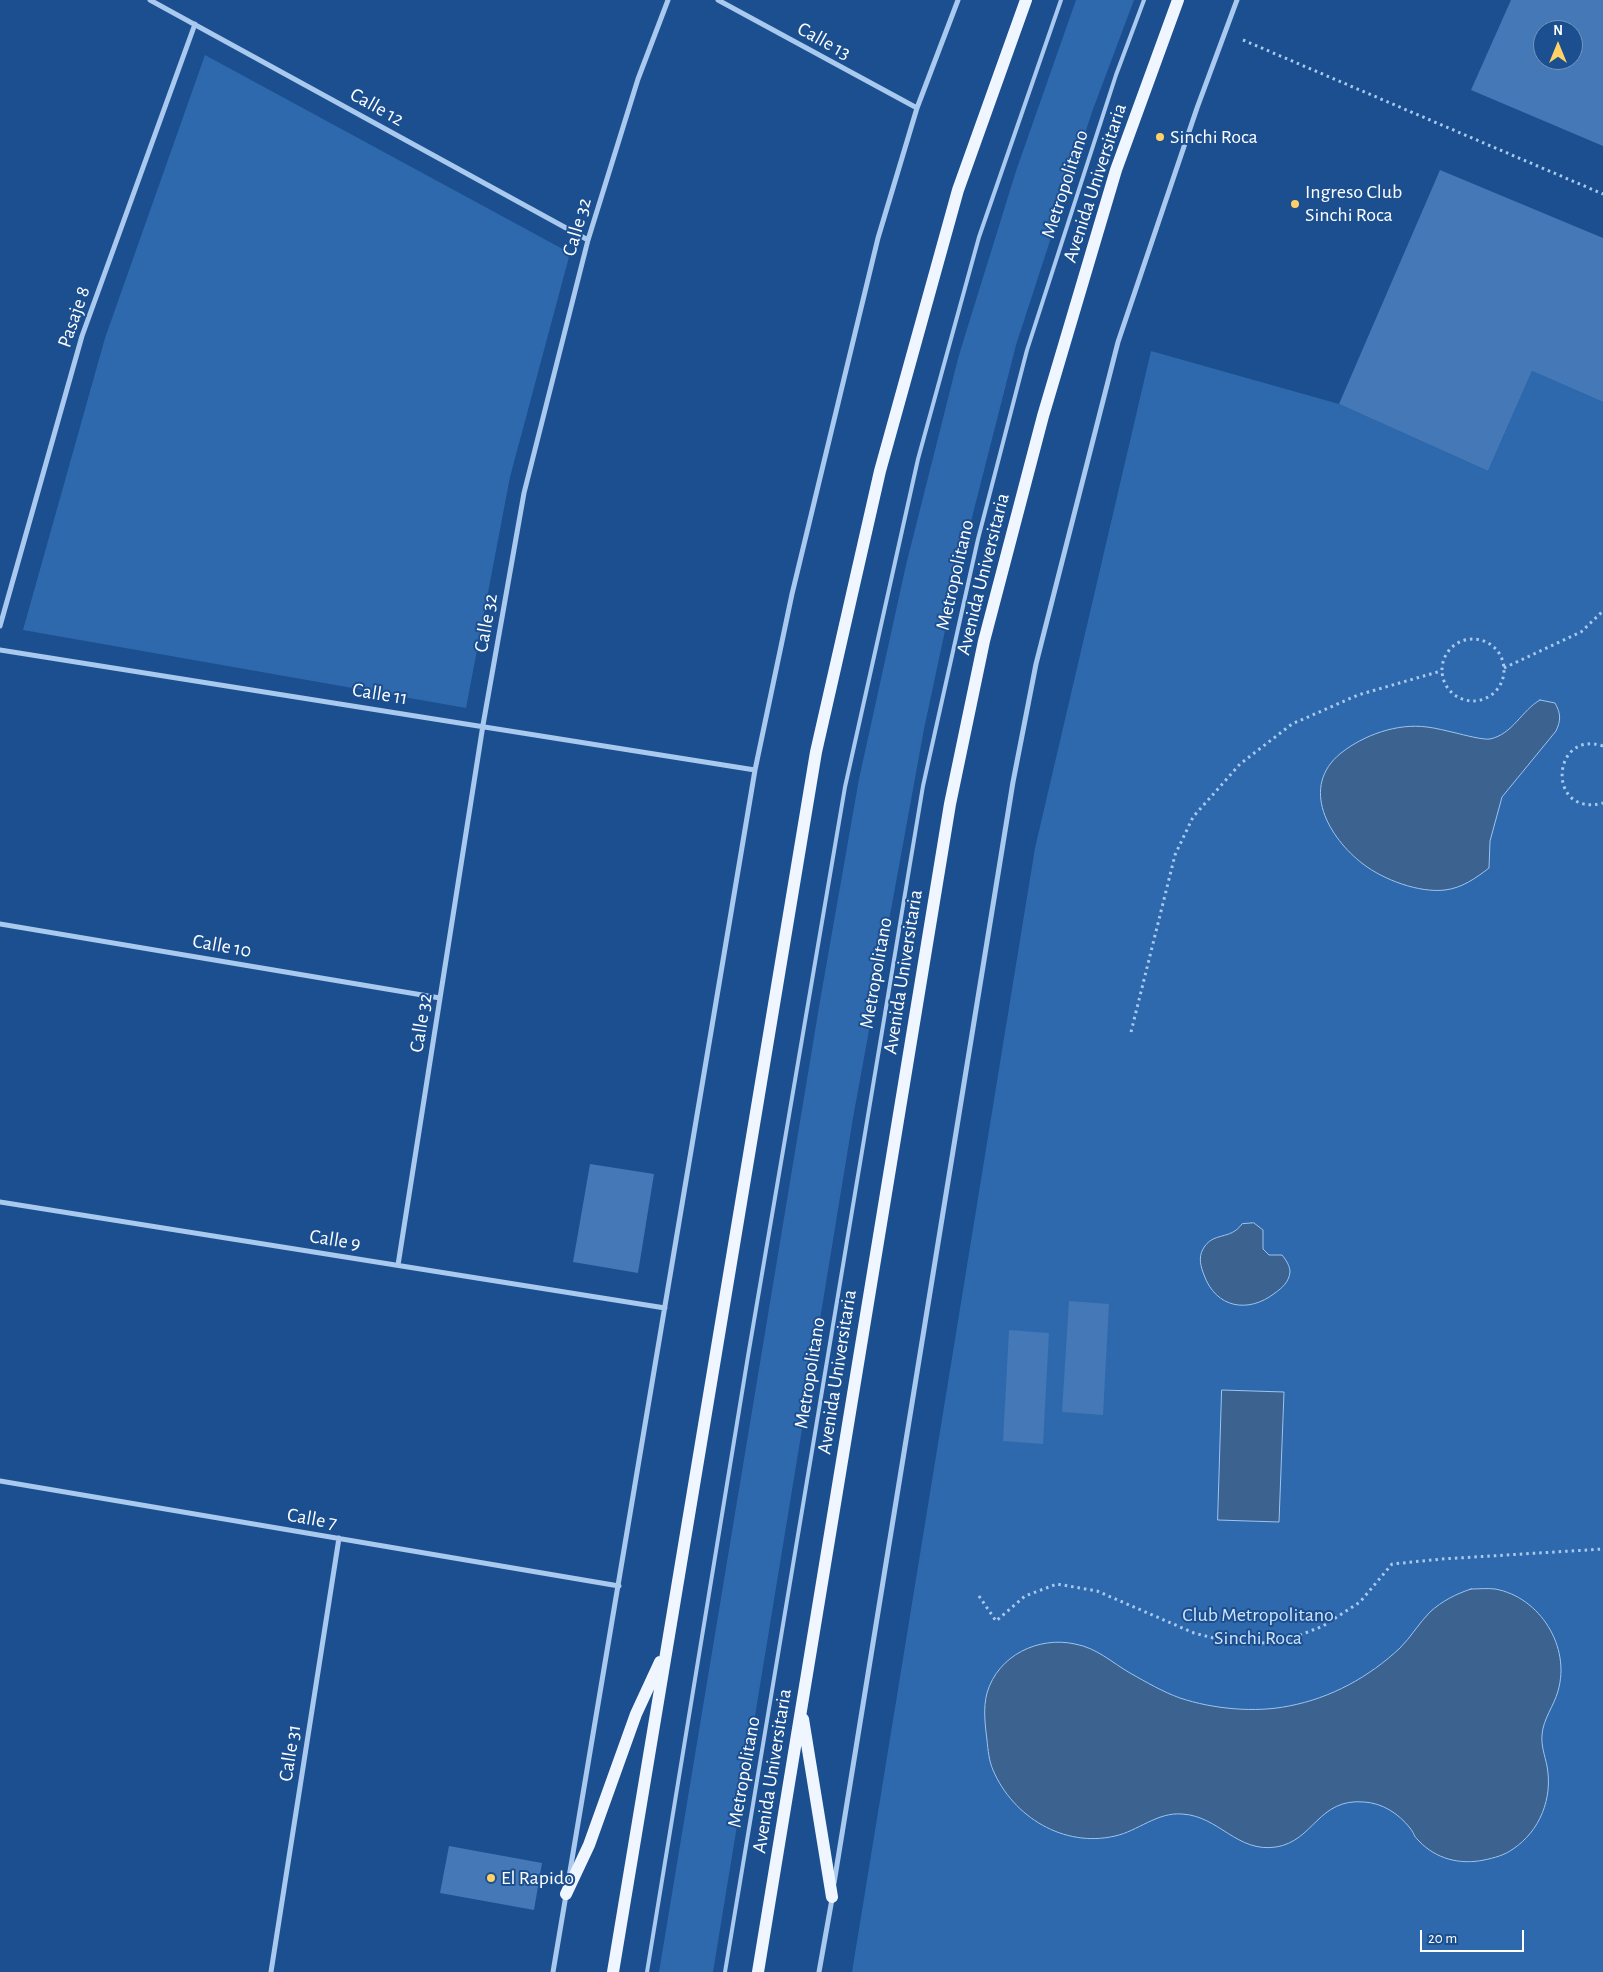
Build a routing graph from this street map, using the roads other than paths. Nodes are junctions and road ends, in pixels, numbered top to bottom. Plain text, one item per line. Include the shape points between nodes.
1 (150, 0) edge
2 (668, 0) edge
3 (718, 0) edge
4 (958, 0) edge
5 (1026, 0) edge
6 (1061, 0) edge
7 (1144, 0) edge
8 (1178, 0) edge
9 (1237, 0) edge
10 (195, 24) junction
11 (917, 108) junction
12 (588, 240) junction
13 (0, 626) edge
14 (0, 650) edge
15 (483, 726) junction
16 (755, 770) junction
17 (0, 924) edge
18 (440, 998) junction
19 (0, 1202) edge
20 (398, 1265) junction
21 (665, 1308) junction
22 (0, 1481) edge
23 (339, 1538) junction
24 (619, 1586) junction
25 (668, 1646) junction
26 (801, 1708) junction
27 (566, 1894) junction
28 (832, 1897) junction
29 (271, 1972) edge
30 (554, 1972) edge
31 (613, 1972) edge
32 (646, 1972) edge
33 (725, 1972) edge
34 (758, 1972) edge
35 (819, 1972) edge

1 - 10 street, Calle 12
2 - 12 street, Calle 32 via 638,79
3 - 11 street, Calle 13
4 - 11 street
5 - 25 main road via 962,181 880,471 816,752
6 - 32 lane via 979,237 918,459 845,787
7 - 33 lane, Metropolitano via 1027,350 978,539 923,786
8 - 26 main road, Avenida Universitaria via 1116,170 1043,416 984,641 950,804
9 - 28 street via 1118,342 1036,664 1010,802
10 - 12 street, Calle 12
10 - 13 street, Pasaje 8 via 82,336
11 - 16 street via 878,238 846,367 792,594
12 - 15 street, Calle 32 via 524,492
14 - 15 street, Calle 11
15 - 16 street, Calle 11
15 - 18 street, Calle 32
16 - 21 street
17 - 18 street, Calle 10
18 - 20 street, Calle 32
19 - 20 street, Calle 9
20 - 21 street, Calle 9
21 - 24 street
22 - 23 street, Calle 7
23 - 24 street, Calle 7
23 - 29 street, Calle 31
24 - 27 street
25 - 27 main road via 636,1714 589,1845
25 - 31 main road
26 - 28 main road
26 - 34 main road, Avenida Universitaria
27 - 30 street
28 - 35 street

